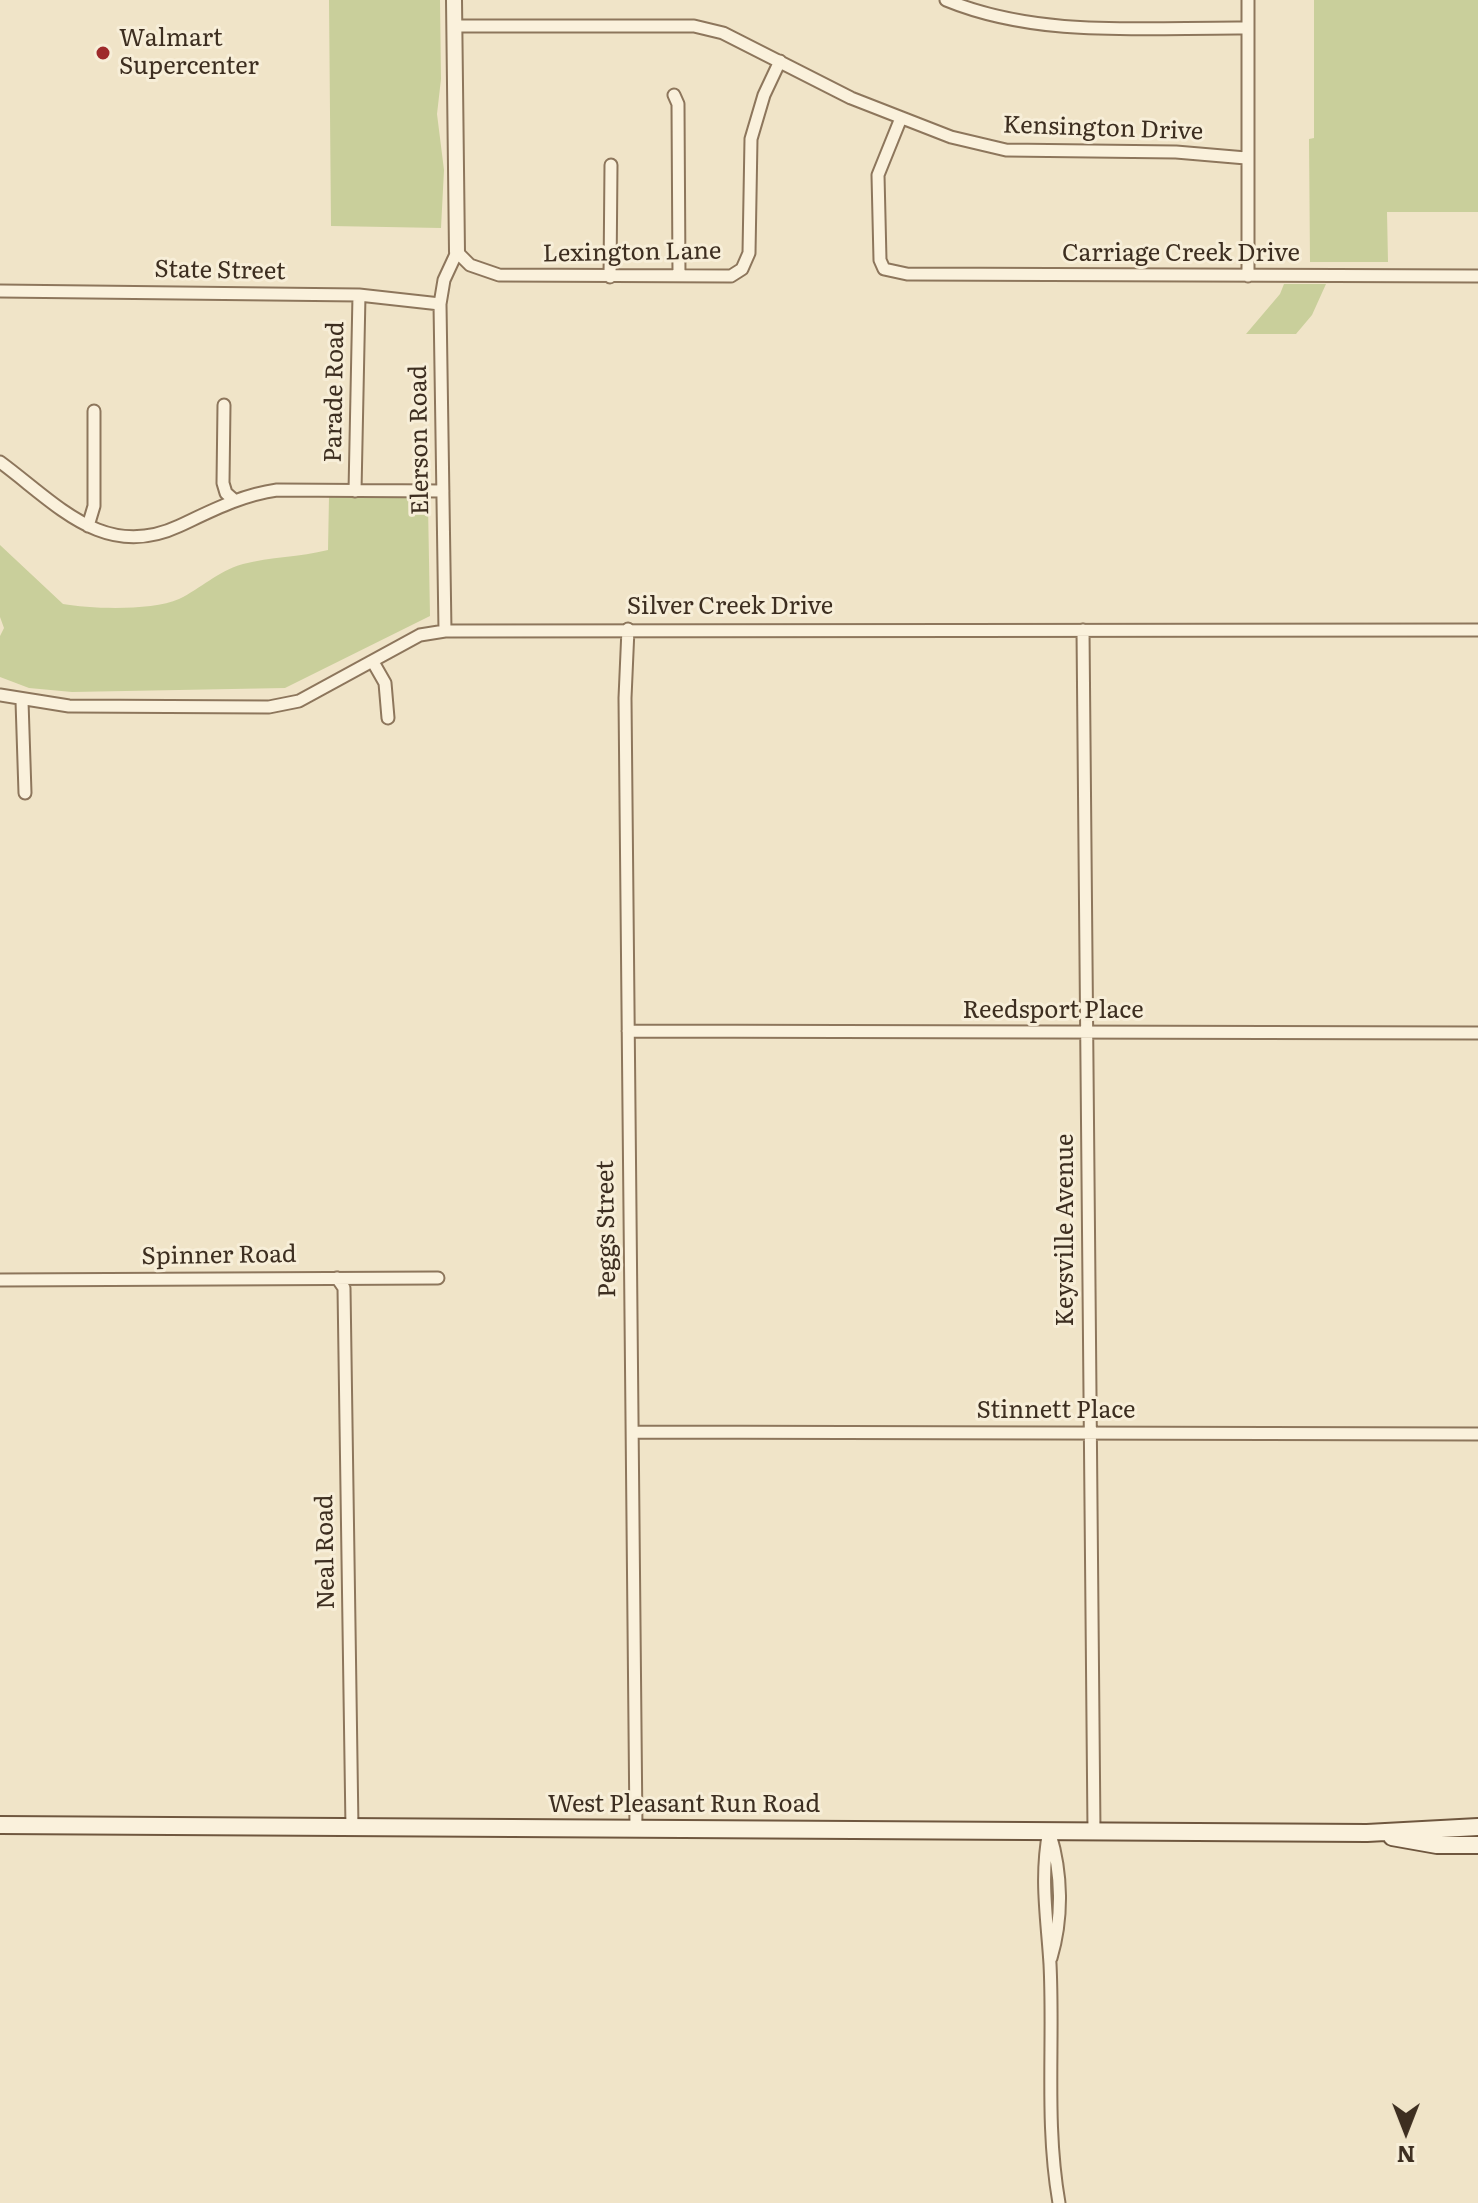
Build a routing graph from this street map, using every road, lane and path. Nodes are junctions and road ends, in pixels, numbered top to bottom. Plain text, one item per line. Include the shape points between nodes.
1 (454, 0) edge
2 (946, 0) edge
3 (1248, 0) edge
4 (455, 26) junction
5 (1248, 28) junction
6 (780, 61) junction
7 (674, 95) dead end
8 (901, 118) junction
9 (1246, 158) junction
10 (611, 165) dead end
11 (457, 252) junction
12 (679, 276) junction
13 (1248, 276) junction
14 (1478, 276) edge
15 (610, 277) junction
16 (0, 291) edge
17 (359, 295) junction
18 (440, 304) junction
19 (224, 405) dead end
20 (94, 411) dead end
21 (0, 462) edge
22 (355, 491) junction
23 (443, 491) junction
24 (234, 500) junction
25 (88, 526) junction
26 (628, 629) junction
27 (1083, 630) junction
28 (1478, 630) edge
29 (445, 631) junction
30 (373, 662) junction
31 (0, 695) edge
32 (22, 701) junction
33 (388, 718) dead end
34 (25, 793) dead end
35 (628, 1031) junction
36 (1086, 1033) junction
37 (1478, 1033) edge
38 (337, 1278) junction
39 (438, 1278) dead end
40 (0, 1280) edge
41 (634, 1432) junction
42 (1090, 1434) junction
43 (1478, 1434) edge
44 (0, 1825) edge
45 (1478, 1827) edge
46 (352, 1828) junction
47 (636, 1829) junction
48 (1049, 1830) junction
49 (1094, 1830) junction
50 (1367, 1833) junction
51 (1478, 1845) edge
52 (1059, 2203) edge

1 - 4 street
2 - 5 street via 1041,26
3 - 5 street
4 - 6 street, Kensington Drive via 694,26 723,33
4 - 11 street
5 - 9 street
6 - 8 street, Kensington Drive
6 - 12 street, Lexington Lane via 751,139 749,253 742,269 731,276
7 - 12 street
8 - 9 street, Kensington Drive via 1006,150
8 - 13 street, Carriage Creek Drive via 878,175 884,269 907,274
9 - 13 street
10 - 15 street
11 - 15 street, Lexington Lane via 470,265 499,275
11 - 18 street, Elerson Road
12 - 15 street, Lexington Lane
13 - 14 street, Carriage Creek Drive
16 - 17 street, State Street
17 - 18 street, State Street
17 - 22 street, Parade Road
18 - 23 street, Elerson Road
19 - 24 street via 223,483
20 - 25 street via 94,506
21 - 25 street
22 - 23 street
22 - 24 street via 277,490
23 - 29 street, Elerson Road
24 - 25 street via 147,539 121,539
26 - 27 street, Silver Creek Drive
26 - 29 street, Silver Creek Drive
26 - 35 street, Peggs Street
27 - 28 street, Silver Creek Drive
27 - 36 street, Keysville Avenue
29 - 30 street, Silver Creek Drive via 420,635
30 - 32 street, Silver Creek Drive via 299,701 269,707
30 - 33 street via 385,683
31 - 32 street, Silver Creek Drive
32 - 34 street
35 - 36 street, Reedsport Place
35 - 41 street, Peggs Street
36 - 37 street, Reedsport Place
36 - 42 street, Keysville Avenue
38 - 39 street, Spinner Road
38 - 40 street, Spinner Road
38 - 46 street, Neal Road via 344,1288 348,1387
41 - 42 street, Stinnett Place
41 - 47 street, Peggs Street
42 - 43 street, Stinnett Place
42 - 49 street, Keysville Avenue
44 - 46 main road, West Pleasant Run Road
45 - 50 main road, West Pleasant Run Road
46 - 47 main road, West Pleasant Run Road
47 - 48 main road, West Pleasant Run Road
48 - 49 main road, West Pleasant Run Road
48 - 52 street via 1059,1864 1048,2079
49 - 50 main road, West Pleasant Run Road
50 - 51 main road, West Pleasant Run Road via 1437,1845

